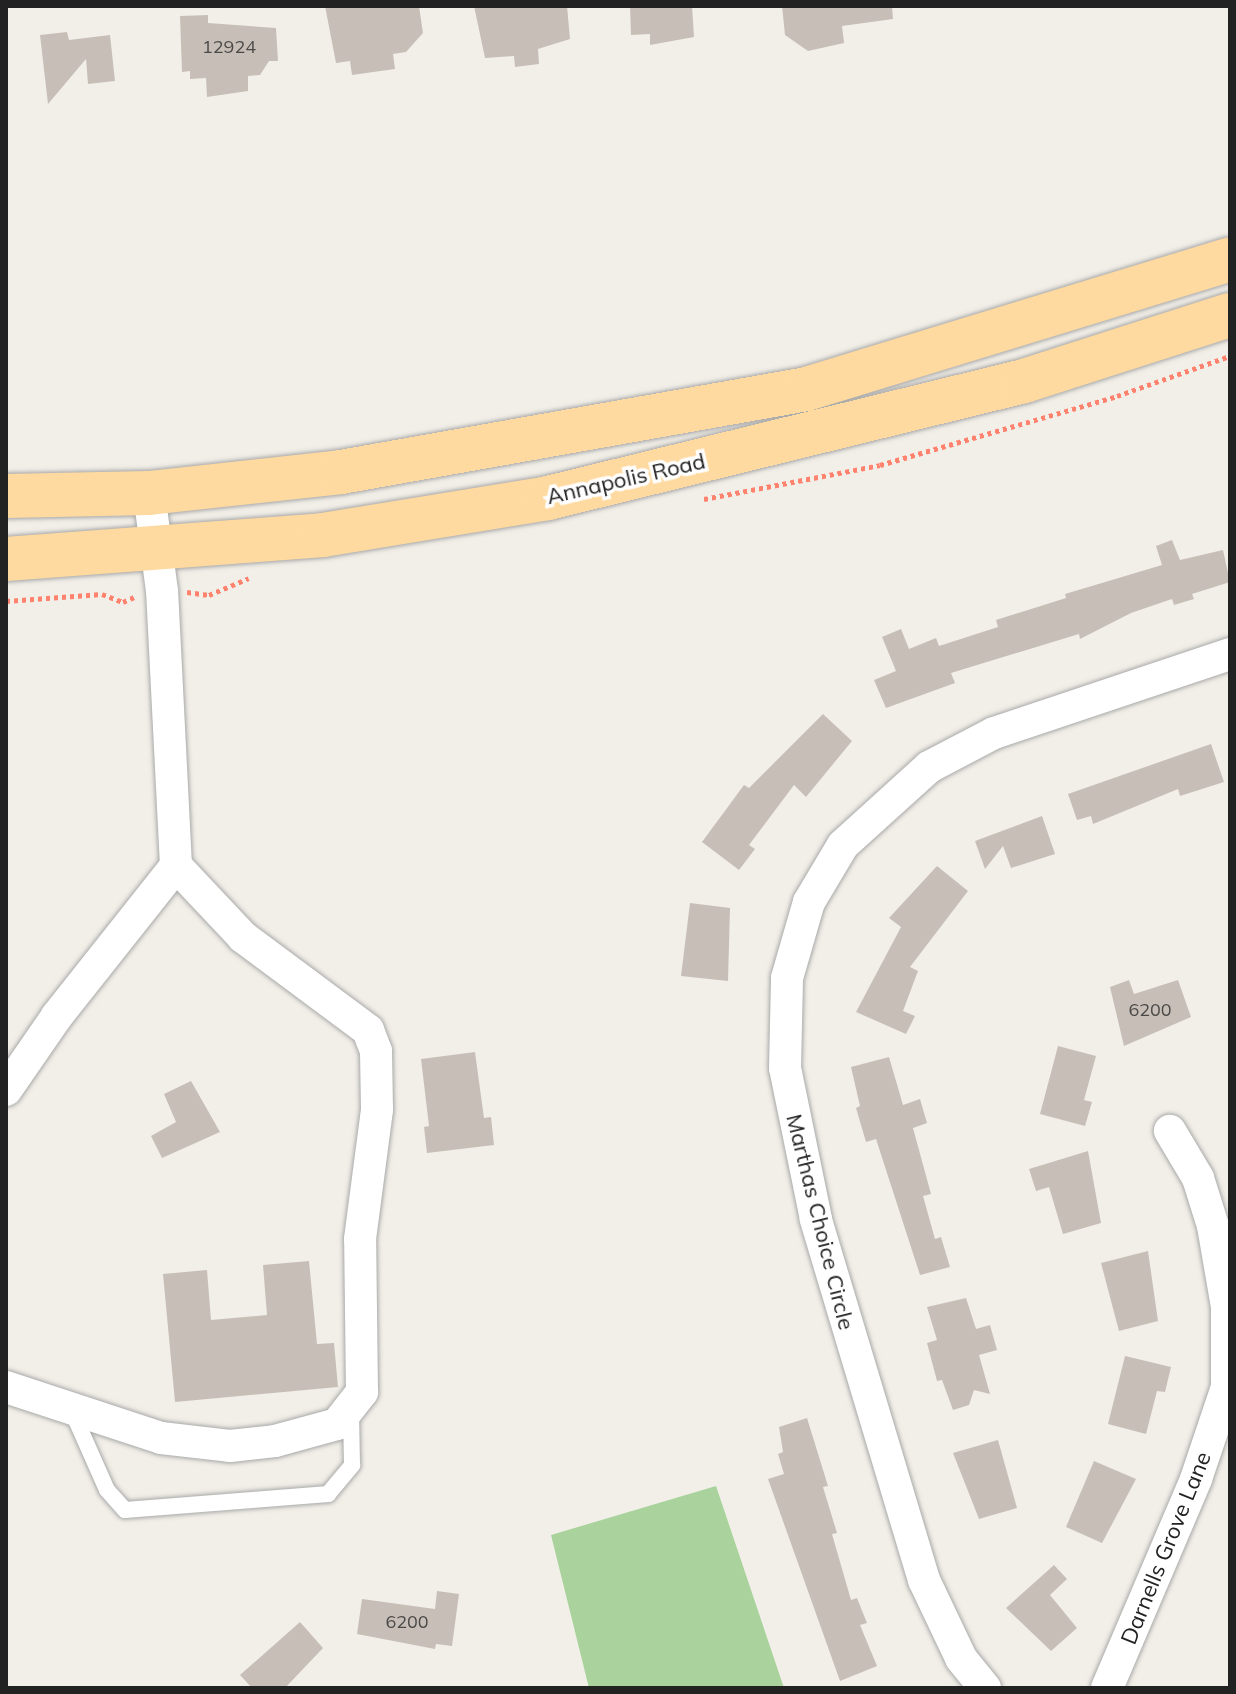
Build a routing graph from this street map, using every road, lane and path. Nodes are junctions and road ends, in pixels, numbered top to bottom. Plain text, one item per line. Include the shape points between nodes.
1 (1230, 259) edge
2 (1230, 315) edge
3 (149, 493) junction
4 (6, 496) edge
5 (157, 550) junction
6 (6, 559) edge
7 (1230, 654) edge
8 (176, 866) junction
9 (6, 1090) edge
10 (1170, 1131) dead end
11 (6, 1387) edge
12 (351, 1410) junction
13 (72, 1411) junction
14 (985, 1688) edge
15 (1107, 1688) edge

1 - 3 main road via 806,389 341,472
2 - 5 main road, Annapolis Road via 1024,381 548,498 323,535
3 - 4 main road
3 - 5 street
5 - 6 main road, Annapolis Road
5 - 8 street
7 - 14 street, Marthas Choice Circle via 994,733 929,767 843,845 809,902 787,978 785,1068 816,1219 924,1580 961,1658
8 - 9 street via 57,1016
8 - 12 street via 243,937 368,1030 376,1051 377,1109 360,1239 362,1392
10 - 15 street, Darnells Grove Lane via 1198,1178 1213,1226 1227,1307 1227,1387 1196,1479
11 - 13 street
12 - 13 street via 337,1424 230,1446 161,1438
12 - 13 lane via 352,1465 328,1494 125,1510 107,1490

